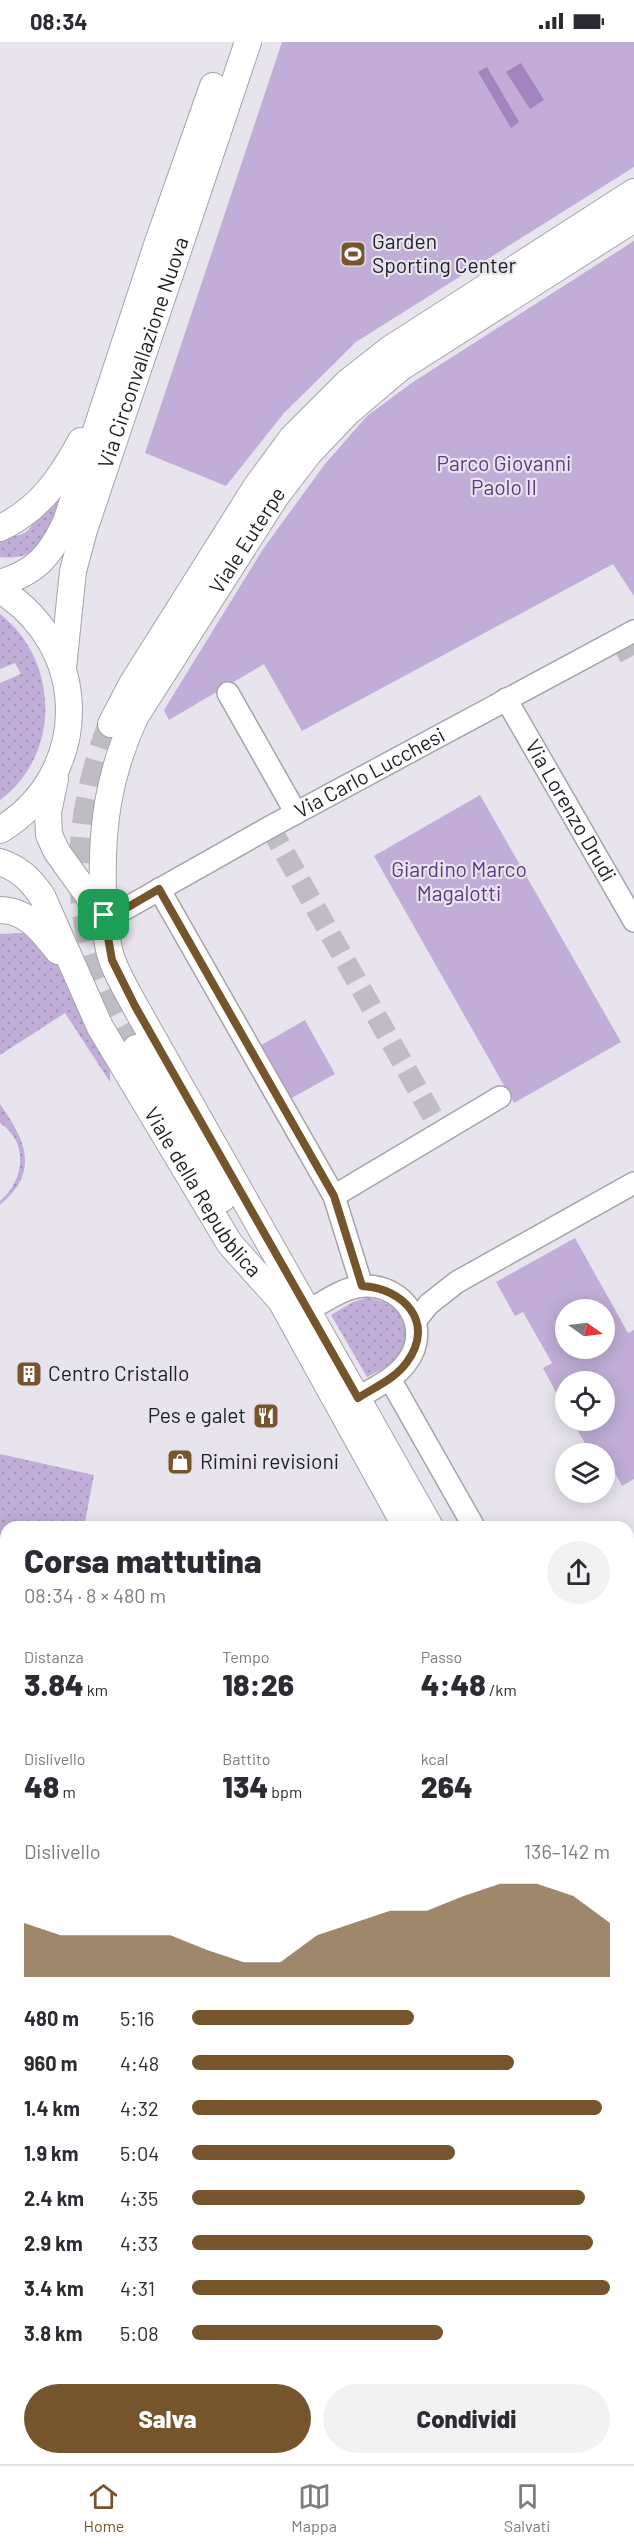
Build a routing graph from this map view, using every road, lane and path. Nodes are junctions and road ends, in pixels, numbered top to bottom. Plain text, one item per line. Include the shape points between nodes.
1 (229, 42) edge
2 (248, 42) edge
3 (634, 192) edge
4 (634, 219) edge
5 (109, 391) junction
6 (0, 528) edge
7 (0, 583) edge
8 (0, 590) edge
9 (634, 631) edge
10 (63, 668) junction
11 (228, 693) dead end
12 (506, 699) junction
13 (111, 724) tunnel mouth
14 (59, 762) junction
15 (296, 813) junction
16 (0, 830) edge
17 (0, 862) edge
18 (159, 889) junction
19 (0, 910) edge
20 (104, 915) junction
21 (634, 921) edge
22 (112, 960) junction
23 (75, 972) junction
24 (135, 1006) joint
25 (136, 1048) tunnel mouth
26 (500, 1097) dead end
27 (634, 1183) edge
28 (334, 1196) junction
29 (457, 1282) junction
30 (362, 1286) junction
31 (404, 1300) junction
32 (280, 1301) junction
33 (309, 1310) junction
34 (416, 1320) junction
35 (390, 1379) junction
36 (358, 1398) junction
37 (403, 1521) edge
38 (427, 1521) edge
39 (471, 1521) edge

1 - 5 main road, Via Circonvallazione Nuova
2 - 10 main road, Via Circonvallazione Nuova via 84,530 73,571
3 - 13 main road, Viale Euterpe via 390,349 348,382 292,438 244,505
4 - 20 main road, Viale Euterpe via 400,368 348,412 309,453 135,717 120,750 108,793 103,832
5 - 6 main road via 55,484 34,507
5 - 7 main road, Via Circonvallazione Nuova via 56,544 27,573
8 - 10 main road, Via Circonvallazione Nuova via 33,616 49,637
9 - 12 street, Via Carlo Lucchesi
10 - 14 main road, Via Circonvallazione Nuova via 69,713
11 - 15 street
12 - 15 street, Via Carlo Lucchesi
12 - 21 street, Via Lorenzo Drudi
14 - 16 main road, Via Circonvallazione Nuova via 28,810
14 - 22 main road via 48,812 49,835 87,895
15 - 18 street, Via Carlo Lucchesi
17 - 23 main road, Viale della Repubblica via 32,881
18 - 20 street, Via Carlo Lucchesi via 123,910
18 - 28 street
19 - 23 main road via 32,920
20 - 22 main road, Viale Euterpe
22 - 24 main road, Viale Euterpe
23 - 32 main road, Viale della Repubblica via 100,1027 230,1244
24 - 33 main road, Viale della Repubblica
25 - 32 main road
26 - 28 street
27 - 29 street
28 - 30 street
29 - 31 street
29 - 34 street
30 - 31 street via 386,1290
30 - 33 street via 342,1291
31 - 34 street
32 - 37 main road, Viale della Repubblica
33 - 36 main road, Viale della Repubblica
34 - 35 street via 413,1353
35 - 36 street
35 - 39 street
36 - 38 main road, Viale della Repubblica

